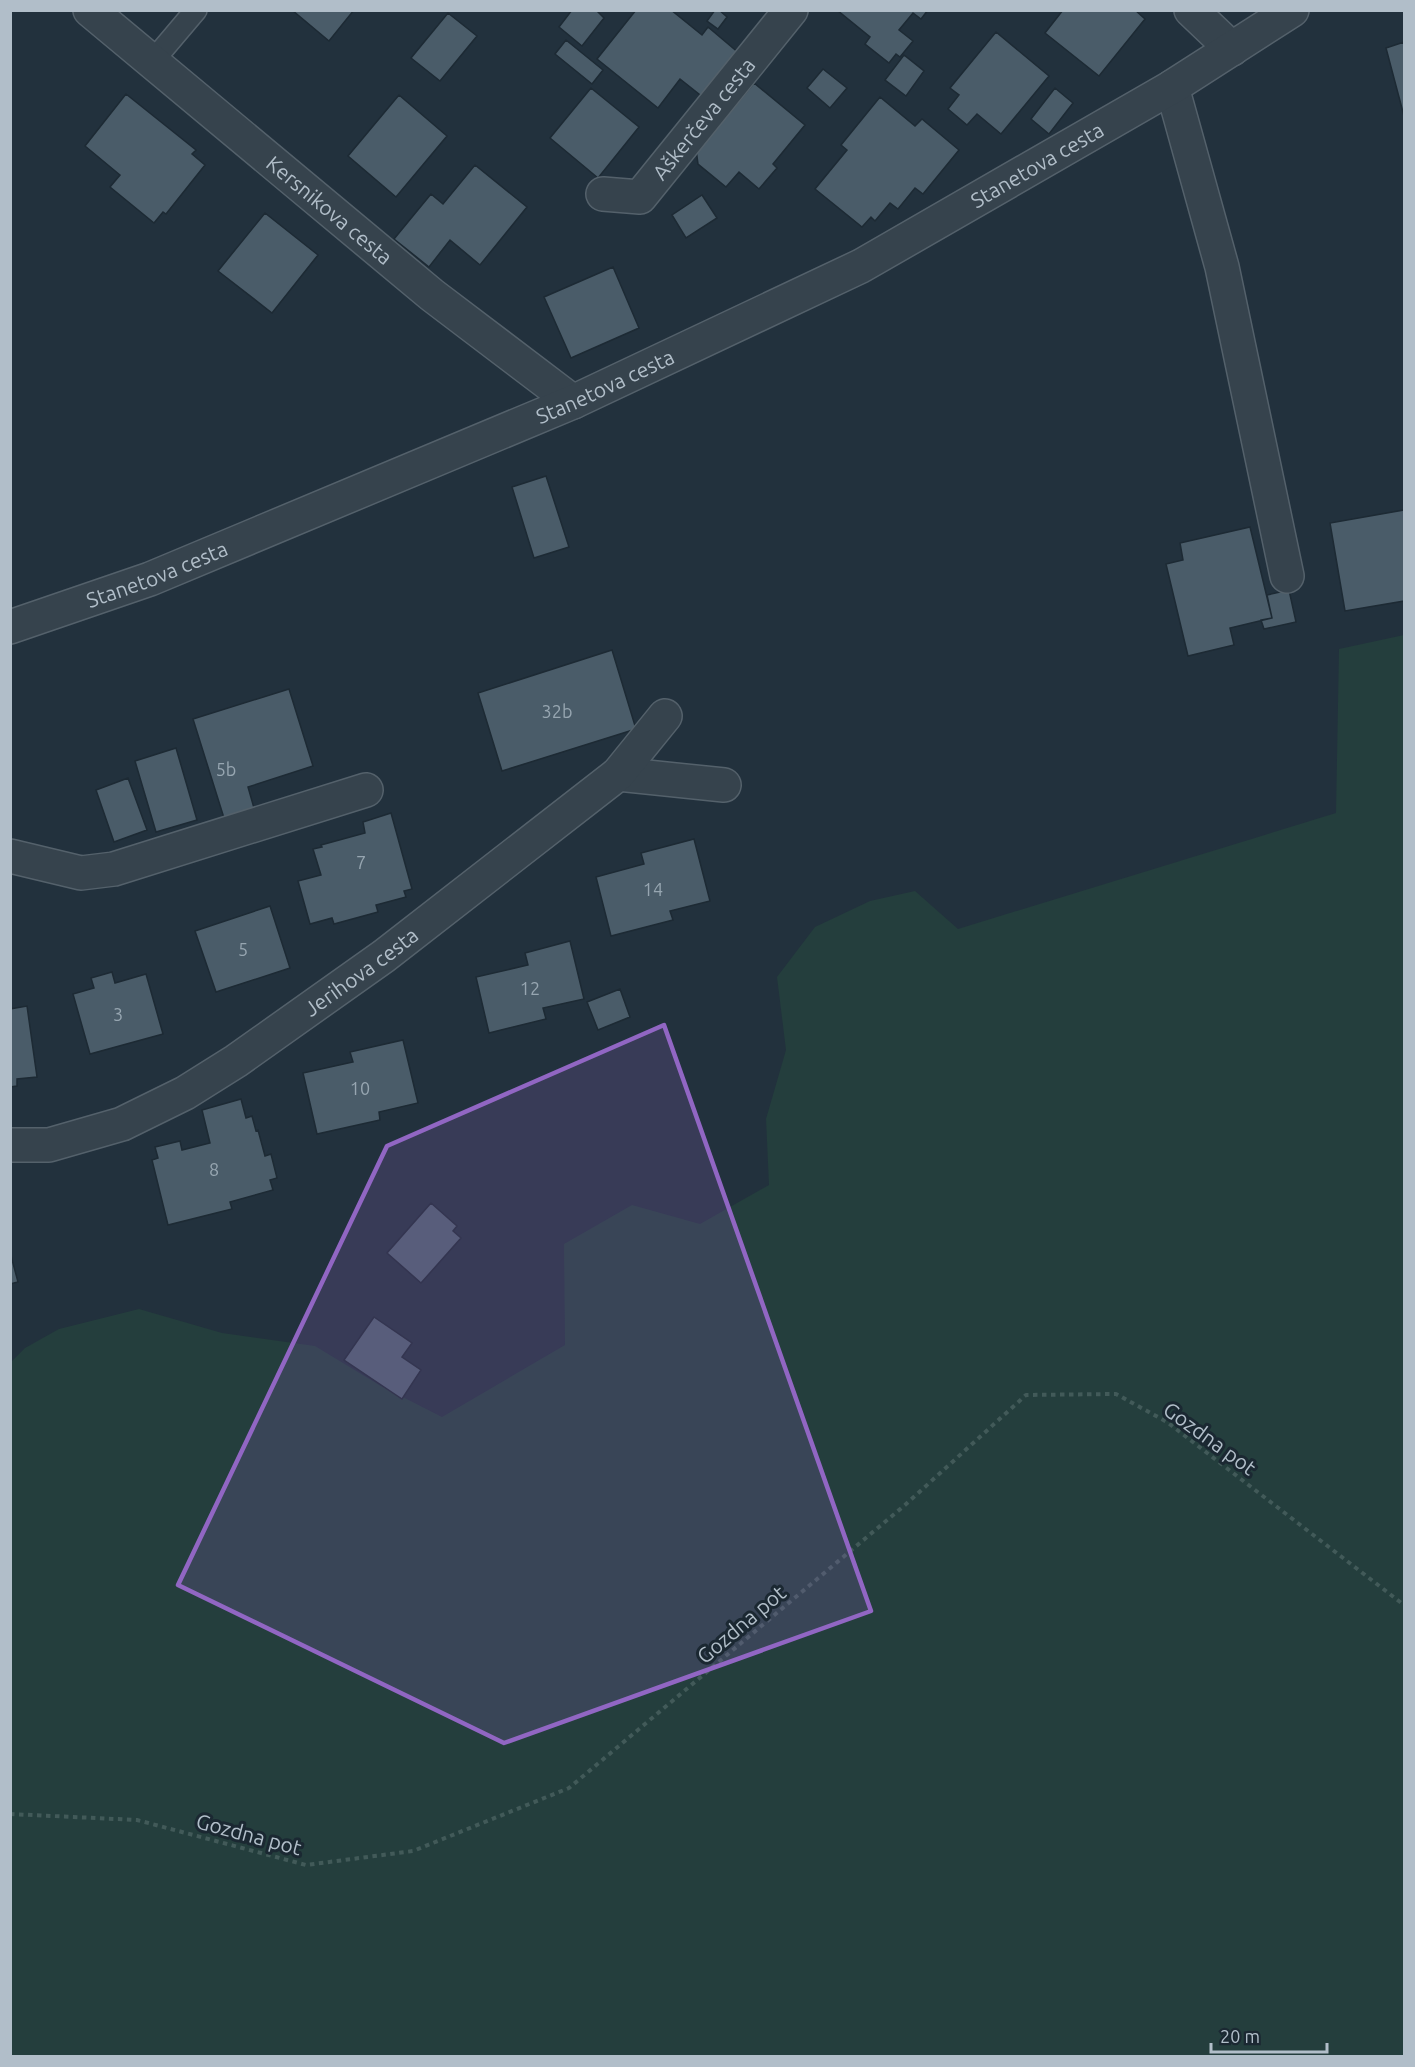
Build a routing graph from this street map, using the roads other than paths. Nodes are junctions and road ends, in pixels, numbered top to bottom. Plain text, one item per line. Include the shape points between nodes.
1 (90, 10) edge
2 (196, 10) edge
3 (791, 10) edge
4 (1191, 10) edge
5 (1292, 10) edge
6 (1232, 49) junction
7 (153, 62) junction
8 (1172, 87) junction
9 (603, 194) dead end
10 (573, 402) junction
11 (1287, 576) dead end
12 (10, 627) edge
13 (665, 716) dead end
14 (618, 774) junction
15 (724, 785) dead end
16 (366, 790) dead end
17 (10, 856) edge
18 (10, 1145) edge

1 - 7 street, Kersnikova cesta
2 - 7 lane
3 - 9 street, Aškerčeva cesta via 640,197
4 - 6 street
5 - 6 street, Stanetova cesta
6 - 8 street, Stanetova cesta
7 - 10 street, Kersnikova cesta via 432,295
8 - 10 street, Stanetova cesta via 861,266
8 - 11 street via 1222,267
10 - 12 street, Stanetova cesta via 150,579
13 - 14 street, Jerihova cesta
14 - 15 street
14 - 18 street, Jerihova cesta via 384,956 185,1093 122,1124 49,1145
16 - 17 street via 114,869 81,873

